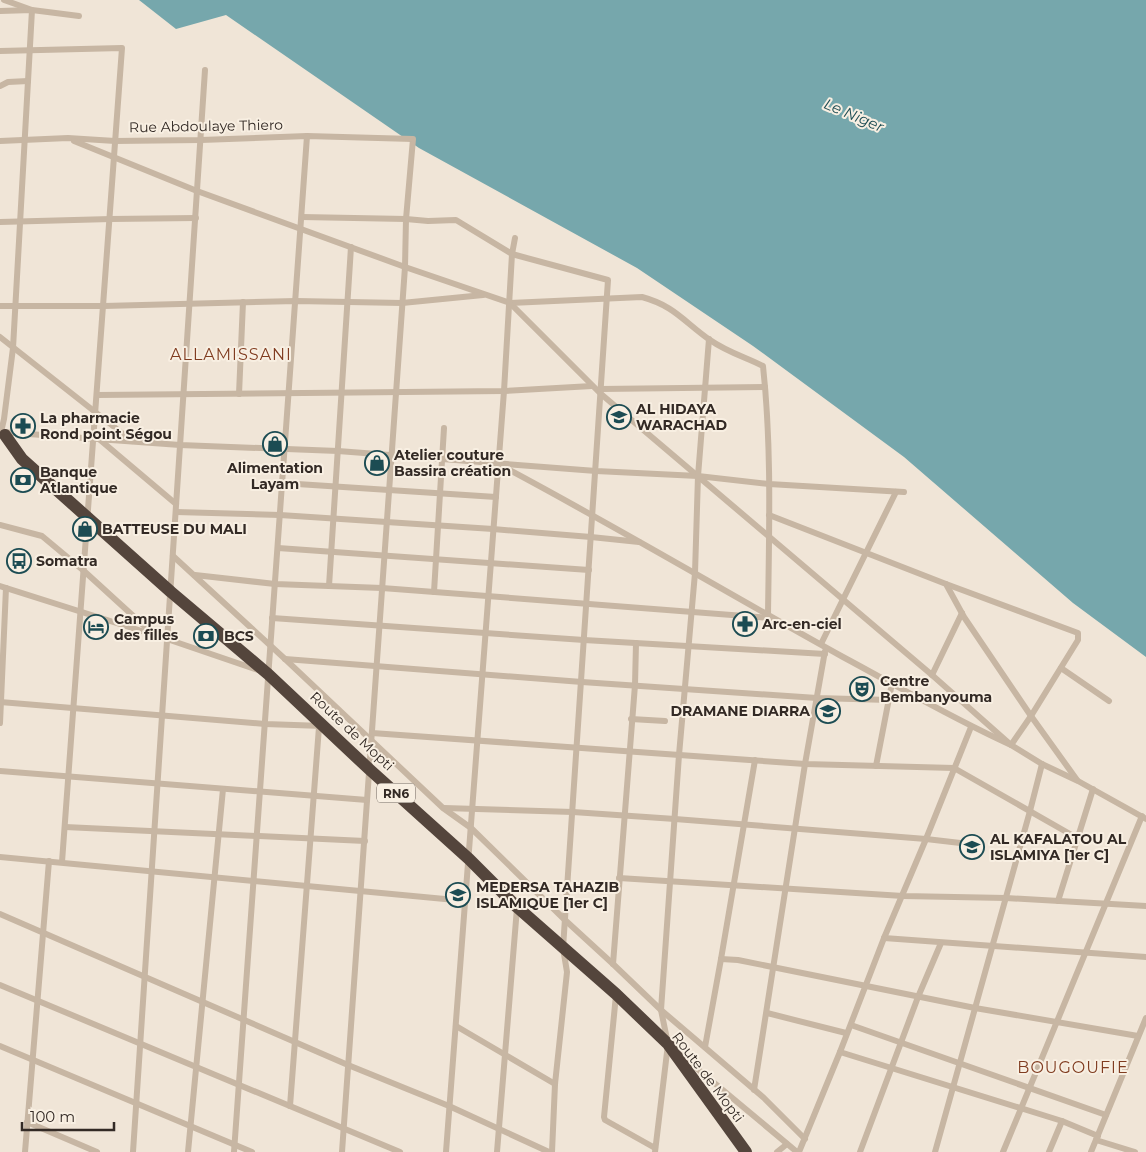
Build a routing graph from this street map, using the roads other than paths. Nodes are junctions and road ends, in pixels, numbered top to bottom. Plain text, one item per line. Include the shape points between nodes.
1 (4, 0) edge
2 (32, 10) junction
3 (0, 11) edge
4 (79, 16) dead end
5 (0, 51) edge
6 (29, 51) junction
7 (205, 70) dead end
8 (28, 81) junction
9 (0, 86) edge
10 (308, 136) junction
11 (68, 138) junction
12 (201, 140) junction
13 (0, 141) edge
14 (24, 141) junction
15 (115, 141) junction
16 (114, 158) junction
17 (197, 191) junction
18 (302, 217) junction
19 (111, 218) junction
20 (196, 218) junction
21 (406, 219) junction
22 (0, 222) edge
23 (20, 222) junction
24 (301, 228) junction
25 (515, 238) dead end
26 (351, 247) junction
27 (512, 254) junction
28 (404, 267) junction
29 (486, 295) junction
30 (607, 300) junction
31 (296, 301) junction
32 (243, 302) junction
33 (348, 302) junction
34 (510, 302) junction
35 (402, 303) junction
36 (189, 304) junction
37 (0, 306) edge
38 (15, 306) junction
39 (104, 306) junction
40 (0, 337) edge
41 (709, 339) junction
42 (13, 348) junction
43 (592, 386) junction
44 (765, 387) junction
45 (705, 388) junction
46 (504, 391) junction
47 (601, 391) junction
48 (342, 393) junction
49 (396, 393) junction
50 (238, 394) junction
51 (289, 394) junction
52 (97, 395) junction
53 (184, 395) junction
54 (96, 411) junction
55 (444, 428) dead end
56 (1, 438) edge
57 (97, 438) junction
58 (132, 441) junction
59 (180, 445) junction
60 (285, 448) junction
61 (338, 451) junction
62 (391, 455) junction
63 (442, 460) junction
64 (498, 464) junction
65 (596, 471) junction
66 (698, 476) junction
67 (282, 483) junction
68 (769, 484) junction
69 (336, 486) junction
70 (389, 490) junction
71 (896, 492) junction
72 (904, 492) dead end
73 (440, 493) junction
74 (496, 497) junction
75 (176, 504) junction
76 (176, 512) junction
77 (593, 514) junction
78 (280, 515) junction
79 (769, 515) junction
80 (88, 517) junction
81 (333, 519) junction
82 (387, 523) junction
83 (0, 524) edge
84 (438, 526) junction
85 (494, 529) junction
86 (769, 536) junction
87 (592, 537) junction
88 (642, 543) junction
89 (278, 548) junction
90 (331, 552) junction
91 (866, 553) junction
92 (384, 555) junction
93 (173, 556) junction
94 (436, 559) junction
95 (491, 562) junction
96 (589, 570) junction
97 (84, 571) junction
98 (695, 573) junction
99 (195, 575) junction
100 (275, 584) junction
101 (946, 584) junction
102 (329, 586) junction
103 (3, 587) edge
104 (382, 588) junction
105 (170, 592) junction
106 (434, 592) junction
107 (488, 596) junction
108 (843, 599) junction
109 (587, 605) junction
110 (692, 611) junction
111 (81, 613) junction
112 (962, 613) junction
113 (768, 615) junction
114 (272, 618) junction
115 (775, 618) junction
116 (379, 626) junction
117 (486, 633) junction
118 (154, 635) junction
119 (167, 639) junction
120 (584, 640) junction
121 (636, 643) junction
122 (270, 645) junction
123 (690, 646) junction
124 (824, 649) junction
125 (285, 659) junction
126 (376, 667) junction
127 (1061, 668) junction
128 (483, 673) junction
129 (268, 674) junction
130 (932, 675) junction
131 (582, 682) junction
132 (892, 684) junction
133 (634, 685) junction
134 (685, 688) junction
135 (817, 698) junction
136 (889, 700) junction
137 (1109, 701) dead end
138 (1, 702) edge
139 (74, 708) junction
140 (162, 715) junction
141 (1031, 716) junction
142 (631, 719) junction
143 (665, 721) dead end
144 (0, 723) edge
145 (265, 724) junction
146 (322, 726) junction
147 (971, 727) junction
148 (372, 736) junction
149 (478, 740) junction
150 (1011, 745) junction
151 (577, 747) junction
152 (628, 751) junction
153 (679, 755) junction
154 (755, 760) junction
155 (805, 764) junction
156 (1042, 764) junction
157 (876, 766) junction
158 (954, 768) junction
159 (369, 769) junction
160 (0, 771) edge
161 (69, 776) junction
162 (1078, 781) junction
163 (158, 783) junction
164 (223, 789) junction
165 (1093, 789) junction
166 (260, 791) junction
167 (314, 795) junction
168 (367, 800) junction
169 (443, 808) junction
170 (472, 809) junction
171 (1030, 811) junction
172 (573, 812) junction
173 (624, 817) junction
174 (1144, 818) edge
175 (674, 819) junction
176 (743, 824) junction
177 (66, 827) junction
178 (471, 828) junction
179 (795, 828) junction
180 (155, 831) junction
181 (219, 834) junction
182 (257, 836) junction
183 (311, 838) junction
184 (1077, 838) junction
185 (926, 839) junction
186 (365, 841) junction
187 (970, 844) dead end
188 (0, 857) edge
189 (469, 858) junction
190 (49, 861) junction
191 (62, 862) junction
192 (152, 871) junction
193 (214, 877) junction
194 (620, 878) junction
195 (253, 880) junction
196 (671, 880) junction
197 (733, 885) junction
198 (307, 886) junction
199 (787, 889) junction
200 (361, 891) junction
201 (903, 896) junction
202 (1006, 898) junction
203 (466, 901) junction
204 (1058, 901) junction
205 (1105, 904) junction
206 (1146, 906) edge
207 (517, 907) junction
208 (0, 914) edge
209 (565, 920) junction
210 (42, 932) junction
211 (884, 938) junction
212 (941, 943) junction
213 (993, 945) junction
214 (563, 948) junction
215 (1086, 953) junction
216 (1146, 957) edge
217 (721, 959) junction
218 (614, 964) junction
219 (774, 968) junction
220 (145, 976) junction
221 (0, 985) edge
222 (865, 986) junction
223 (616, 994) junction
224 (918, 997) junction
225 (37, 1001) junction
226 (202, 1001) junction
227 (975, 1008) junction
228 (661, 1010) junction
229 (767, 1013) junction
230 (1146, 1018) edge
231 (243, 1019) junction
232 (1057, 1021) junction
233 (851, 1025) junction
234 (456, 1026) junction
235 (846, 1033) junction
236 (1138, 1036) junction
237 (295, 1042) junction
238 (140, 1044) junction
239 (668, 1044) junction
240 (902, 1044) junction
241 (0, 1046) edge
242 (705, 1047) junction
243 (840, 1052) junction
244 (505, 1055) junction
245 (32, 1059) junction
246 (960, 1064) junction
247 (348, 1066) junction
248 (196, 1067) junction
249 (892, 1069) junction
250 (555, 1084) junction
251 (239, 1085) junction
252 (954, 1088) junction
253 (1030, 1089) junction
254 (754, 1090) junction
255 (136, 1103) junction
256 (290, 1106) junction
257 (449, 1106) junction
258 (1020, 1109) junction
259 (1106, 1116) junction
260 (27, 1122) junction
261 (1062, 1122) junction
262 (190, 1126) junction
263 (344, 1129) junction
264 (499, 1130) junction
265 (1097, 1138) junction
266 (805, 1139) junction
267 (234, 1144) junction
268 (787, 1144) junction
269 (655, 1150) edge
270 (25, 1152) edge
271 (97, 1152) edge
272 (133, 1152) edge
273 (188, 1152) edge
274 (234, 1152) edge
275 (252, 1152) edge
276 (342, 1152) edge
277 (400, 1152) edge
278 (446, 1152) edge
279 (497, 1152) edge
280 (550, 1152) edge
281 (746, 1152) edge
282 (777, 1152) edge
283 (798, 1152) edge
284 (860, 1152) edge
285 (935, 1152) edge
286 (1004, 1152) edge
287 (1049, 1152) edge
288 (1091, 1152) edge
289 (1136, 1152) edge

1 - 2 street
2 - 3 street
2 - 4 street
2 - 6 street
5 - 6 street
6 - 8 street
6 - 15 street via 122,48
7 - 12 street
8 - 9 street via 8,82
8 - 14 street
10 - 12 street, Rue Abdoulaye Thiero
10 - 18 street
10 - 21 street, Rue Abdoulaye Thiero via 414,139
11 - 14 street, Rue Abdoulaye Thiero
11 - 15 street, Rue Abdoulaye Thiero
11 - 16 street
12 - 15 street, Rue Abdoulaye Thiero
12 - 17 street
13 - 14 street, Rue Abdoulaye Thiero
14 - 23 street
15 - 16 street
16 - 17 street
16 - 19 street
17 - 20 street
17 - 24 street
18 - 21 street
18 - 24 street
19 - 20 street
19 - 23 street
19 - 39 street
20 - 36 street
21 - 27 street via 456,220
21 - 28 street
22 - 23 street
23 - 38 street
24 - 26 street
24 - 31 street
25 - 27 street
26 - 28 street
26 - 33 street
27 - 30 street via 608,280
27 - 34 street
28 - 29 street
28 - 35 street
29 - 34 street
29 - 35 street
30 - 34 street
30 - 41 street via 642,297 658,302 674,310
30 - 47 street
31 - 32 street
31 - 33 street
31 - 51 street
32 - 36 street
32 - 50 street
33 - 35 street
33 - 48 street
34 - 43 street
34 - 46 street
35 - 49 street
36 - 39 street
36 - 53 street
37 - 38 street
38 - 39 street
38 - 42 street
39 - 52 street
40 - 42 street
41 - 44 street via 763,366
41 - 45 street
42 - 54 street
42 - 56 street
43 - 46 street
43 - 47 street
44 - 45 street
44 - 68 street
45 - 47 street
45 - 66 street
46 - 49 street
46 - 64 street
47 - 65 street
47 - 66 street
48 - 49 street
48 - 51 street
48 - 61 street
49 - 62 street
50 - 51 street
50 - 53 street
51 - 60 street
52 - 53 street
52 - 54 street
53 - 59 street
54 - 57 street
54 - 58 street
55 - 63 street
56 - 57 street
56 - 80 highway, Route de Mopti / RN6
57 - 58 street
57 - 75 street
57 - 80 street
58 - 59 street
59 - 60 street
59 - 75 street
60 - 61 street
60 - 67 street
61 - 62 street
61 - 69 street
62 - 63 street
62 - 70 street
63 - 64 street
63 - 73 street
64 - 65 street
64 - 74 street
64 - 77 street
65 - 66 street
65 - 77 street
66 - 68 street
66 - 86 street
66 - 98 street
67 - 69 street
67 - 78 street
68 - 71 street
68 - 79 street
69 - 70 street
69 - 81 street
70 - 73 street
70 - 82 street
71 - 72 street
71 - 91 street
73 - 74 street
73 - 84 street
74 - 85 street
75 - 76 street
76 - 78 street
76 - 93 street
77 - 87 street
77 - 88 street
78 - 81 street
78 - 89 street
79 - 86 street
79 - 91 street
80 - 97 street
80 - 105 highway, Route de Mopti / RN6
81 - 82 street
81 - 90 street
82 - 84 street
82 - 92 street
83 - 97 street via 42,536
84 - 85 street
84 - 94 street
85 - 87 street
85 - 95 street
86 - 108 street
86 - 113 street
87 - 88 street
87 - 96 street
88 - 98 street
89 - 90 street
89 - 100 street
90 - 92 street
90 - 102 street
91 - 101 street
91 - 108 street
92 - 94 street
92 - 104 street
93 - 99 street
93 - 105 street
94 - 95 street
94 - 106 street
95 - 96 street
95 - 107 street
96 - 109 street
97 - 111 street
97 - 118 street
98 - 110 street
98 - 113 street
99 - 100 street
99 - 122 street
100 - 102 street
100 - 114 street
101 - 112 street
101 - 127 street via 1078,633 1078,640
102 - 104 street
103 - 111 street
103 - 138 street
104 - 106 street
104 - 116 street
105 - 119 street
105 - 129 highway, Route de Mopti / RN6
106 - 107 street
107 - 109 street
107 - 117 street
108 - 124 street
108 - 130 street
109 - 110 street
109 - 120 street
110 - 115 street
110 - 123 street
111 - 118 street
111 - 139 street
112 - 130 street
112 - 141 street
113 - 115 street
114 - 116 street
114 - 122 street
115 - 124 street
116 - 117 street
116 - 126 street
117 - 120 street
117 - 128 street
118 - 119 street
119 - 129 street
119 - 140 street
120 - 121 street
120 - 131 street
121 - 123 street
121 - 133 street
122 - 125 street
122 - 129 street
123 - 124 street
123 - 134 street
124 - 132 street
124 - 135 street
125 - 126 street
125 - 148 street
126 - 128 street
126 - 148 street
127 - 137 street
127 - 141 street
128 - 131 street
128 - 149 street
129 - 145 street
129 - 146 highway, Route de Mopti / RN6
130 - 150 street
131 - 133 street
131 - 151 street
132 - 136 street
132 - 147 street
133 - 134 street
133 - 142 street
134 - 135 street
134 - 153 street
135 - 136 street
135 - 155 street
136 - 157 street
138 - 139 street
138 - 144 street
139 - 140 street
139 - 161 street
140 - 145 street
140 - 163 street
141 - 150 street
141 - 162 street
142 - 143 street
142 - 152 street
145 - 146 street
145 - 166 street
146 - 159 highway, Route de Mopti / RN6
146 - 167 street
147 - 150 street
147 - 158 street
148 - 149 street
148 - 159 street
148 - 169 street
149 - 151 street
149 - 170 street
150 - 156 street
151 - 152 street
151 - 172 street
152 - 153 street
152 - 173 street
153 - 154 street
153 - 175 street
154 - 155 street
154 - 176 street
155 - 157 street
155 - 179 street
156 - 162 street
156 - 171 street
157 - 158 street
158 - 171 street
158 - 185 street
159 - 168 street
159 - 189 highway, Route de Mopti / RN6
160 - 161 street
161 - 163 street
161 - 177 street
162 - 165 street
163 - 164 street
163 - 180 street
164 - 166 street
164 - 181 street
165 - 174 street
165 - 184 street
166 - 167 street
166 - 182 street
167 - 168 street
167 - 183 street
168 - 186 street
169 - 170 street
169 - 178 street
170 - 172 street
170 - 178 street
171 - 184 street
171 - 202 street
172 - 173 street
172 - 209 street
173 - 175 street
173 - 194 street
174 - 205 street
175 - 176 street
175 - 196 street
176 - 179 street
176 - 197 street
177 - 180 street
177 - 191 street
178 - 189 street
178 - 209 street
179 - 185 street
179 - 199 street
180 - 181 street
180 - 192 street
181 - 182 street
181 - 193 street
182 - 183 street
182 - 195 street
183 - 186 street
183 - 198 street
184 - 204 street
185 - 187 street
185 - 201 street
186 - 200 street
188 - 190 street
189 - 203 street
189 - 207 highway, Route de Mopti / RN6
190 - 191 street
190 - 210 street
191 - 192 street
192 - 193 street
192 - 220 street
193 - 195 street
193 - 226 street
194 - 196 street
194 - 218 street
195 - 198 street
195 - 231 street
196 - 197 street
196 - 228 street
197 - 199 street
197 - 217 street
198 - 200 street
198 - 237 street
199 - 201 street
199 - 219 street
200 - 203 street
200 - 247 street
201 - 202 street
201 - 211 street
202 - 204 street
202 - 213 street
203 - 234 street
204 - 205 street
205 - 206 street
205 - 215 street
207 - 214 highway, Route de Mopti / RN6
207 - 244 street
208 - 210 street
209 - 214 street
209 - 218 street
210 - 220 street
210 - 225 street
211 - 212 street
211 - 222 street
212 - 213 street
212 - 224 street
213 - 215 street
213 - 227 street
214 - 223 highway, Route de Mopti / RN6
214 - 250 street via 567,972
215 - 216 street
215 - 232 street
217 - 219 street
217 - 242 street
218 - 228 street
219 - 222 street
219 - 229 street
220 - 226 street
220 - 238 street
221 - 225 street
222 - 224 street
222 - 233 street
223 - 239 highway, Route de Mopti / RN6
223 - 269 street via 604,1117
224 - 227 street
224 - 240 street
225 - 238 street
225 - 245 street
226 - 231 street
226 - 248 street
227 - 232 street
227 - 246 street
228 - 239 street
228 - 242 street
229 - 235 street
229 - 254 street
230 - 236 street
231 - 237 street
231 - 251 street
232 - 236 street
232 - 253 street
233 - 235 street
233 - 240 street
234 - 244 street
234 - 257 street
235 - 243 street
236 - 259 street
237 - 247 street
237 - 256 street
238 - 248 street
238 - 255 street
239 - 268 street
239 - 269 street
239 - 281 highway, Route de Mopti / RN6
240 - 246 street
240 - 249 street
241 - 245 street
242 - 254 street
243 - 249 street
243 - 266 street
244 - 250 street
244 - 264 street
245 - 255 street
245 - 260 street
246 - 252 street
246 - 253 street
247 - 257 street
247 - 263 street
248 - 251 street
248 - 262 street
249 - 252 street
249 - 284 street
250 - 280 street
251 - 256 street
251 - 267 street
252 - 258 street
252 - 285 street
253 - 258 street
253 - 259 street
254 - 266 street
255 - 262 street
255 - 272 street
256 - 263 street
257 - 264 street
257 - 278 street
258 - 261 street
258 - 286 street
259 - 265 street
260 - 270 street
260 - 271 street
261 - 265 street
261 - 287 street
262 - 267 street
262 - 273 street
263 - 276 street
263 - 277 street
264 - 279 street
264 - 280 street
265 - 288 street
265 - 289 street
266 - 283 street
267 - 274 street
267 - 275 street
268 - 282 street
268 - 283 street

